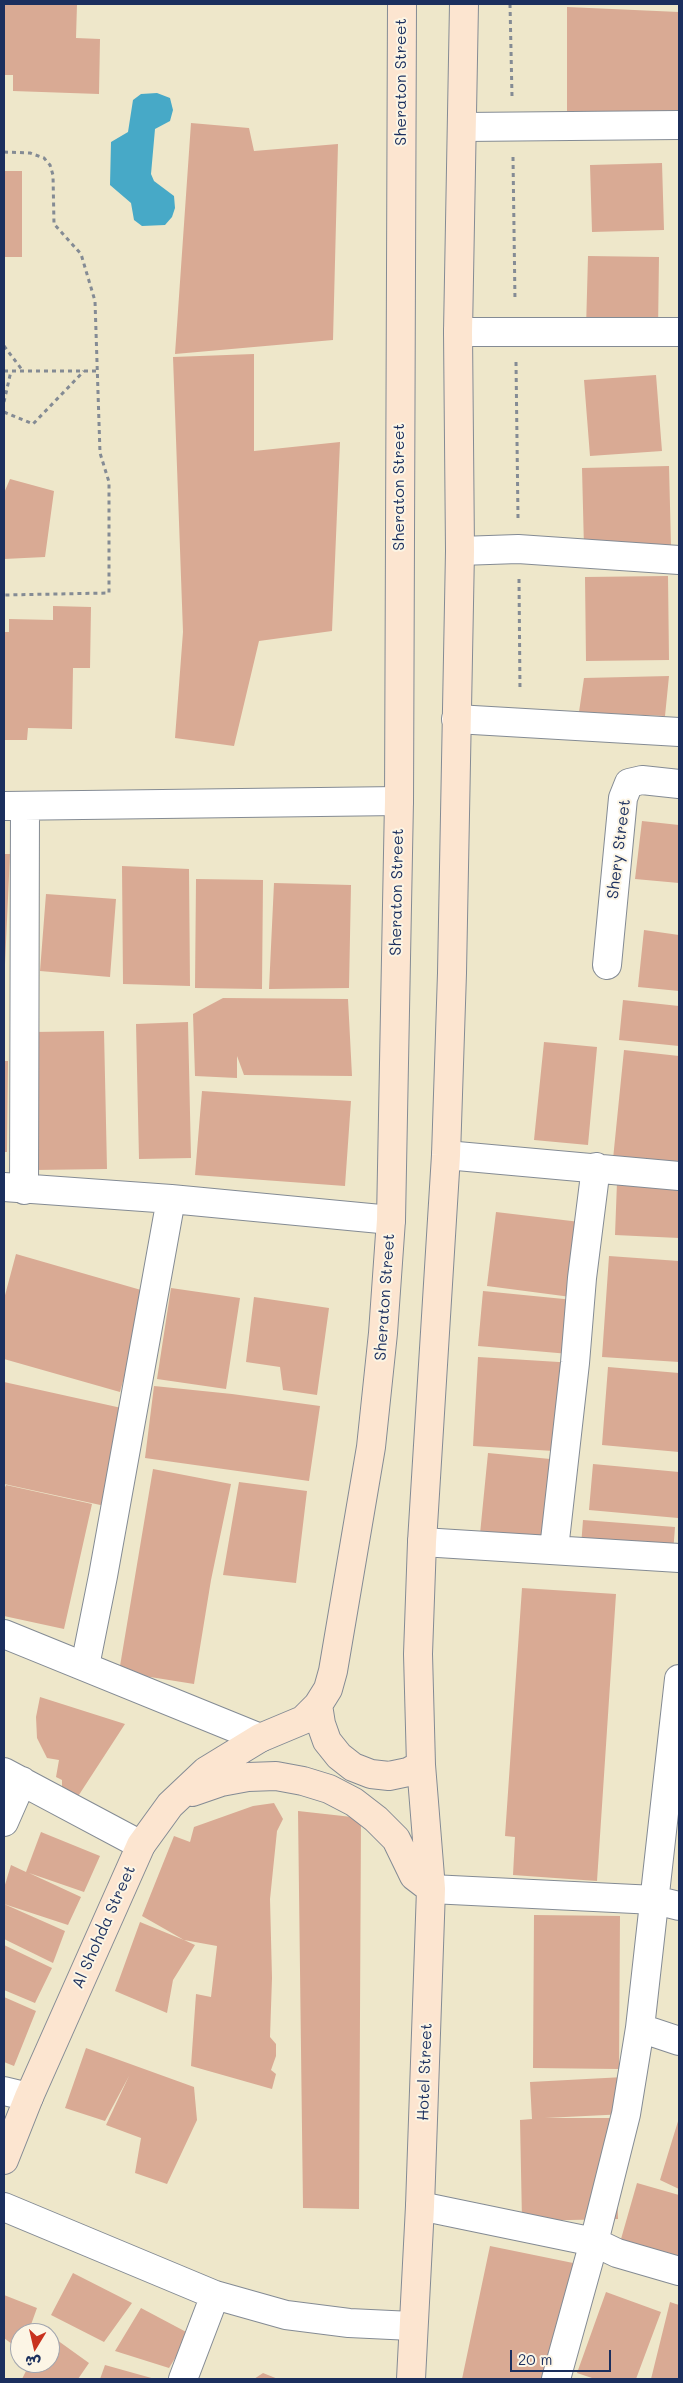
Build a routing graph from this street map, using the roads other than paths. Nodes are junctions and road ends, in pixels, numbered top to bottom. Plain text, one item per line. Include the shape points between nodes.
1 (402, 4) edge
2 (464, 4) edge
3 (679, 125) edge
4 (463, 126) junction
5 (458, 332) junction
6 (679, 332) edge
7 (460, 551) junction
8 (679, 560) edge
9 (456, 719) junction
10 (679, 732) edge
11 (679, 784) edge
12 (399, 801) junction
13 (15, 806) edge
14 (607, 966) dead end
15 (446, 1154) junction
16 (596, 1167) junction
17 (679, 1176) edge
18 (14, 1189) edge
19 (171, 1199) junction
20 (391, 1220) junction
21 (422, 1542) junction
22 (554, 1549) junction
23 (679, 1558) edge
24 (4, 1634) edge
25 (85, 1666) junction
26 (679, 1679) edge
27 (318, 1705) junction
28 (260, 1738) junction
29 (421, 1765) junction
30 (13, 1777) edge
31 (170, 1805) junction
32 (4, 1822) edge
33 (141, 1845) junction
34 (431, 1889) junction
35 (667, 1903) edge
36 (640, 2028) junction
37 (679, 2042) edge
38 (16, 2094) edge
39 (4, 2160) edge
40 (420, 2206) junction
41 (4, 2207) edge
42 (594, 2242) junction
43 (679, 2271) edge
44 (215, 2295) junction
45 (412, 2326) junction
46 (183, 2379) edge
47 (410, 2379) edge
48 (556, 2379) edge

1 - 12 street, Sheraton Street
2 - 4 street
3 - 4 street
4 - 5 street
5 - 6 street
5 - 7 street
7 - 8 street via 518,549
7 - 9 street
9 - 10 street
9 - 15 street
11 - 14 street, Shery Street via 642,780 629,783 623,798
12 - 13 street
12 - 20 street, Sheraton Street
13 - 18 street
15 - 16 street
15 - 21 street
16 - 17 street
16 - 22 street
18 - 19 street
19 - 20 street
19 - 25 street
20 - 27 street, Sheraton Street via 371,1447 334,1671
21 - 22 street
21 - 29 street via 418,1654
22 - 23 street
24 - 25 street
25 - 28 street
26 - 35 street
27 - 28 street, Sheraton Street via 303,1720
27 - 29 street via 320,1724 327,1741 353,1767 371,1774 390,1776
28 - 31 street, Al Shohda Street via 206,1771
29 - 34 street, Hotel Street
30 - 32 street
30 - 33 street
31 - 33 street, Al Shohda Street
31 - 34 street via 194,1791 248,1777 276,1776 329,1789 376,1819 396,1839 414,1876
33 - 38 street, Al Shohda Street
34 - 35 street
34 - 40 street, Hotel Street
35 - 36 street
36 - 37 street
36 - 42 street via 626,2114
38 - 39 street, Al Shohda Street
40 - 42 street
40 - 45 street, Hotel Street
41 - 44 street
42 - 43 street via 617,2253
42 - 48 street
44 - 45 street via 286,2315
44 - 46 street
45 - 47 street, Hotel Street

